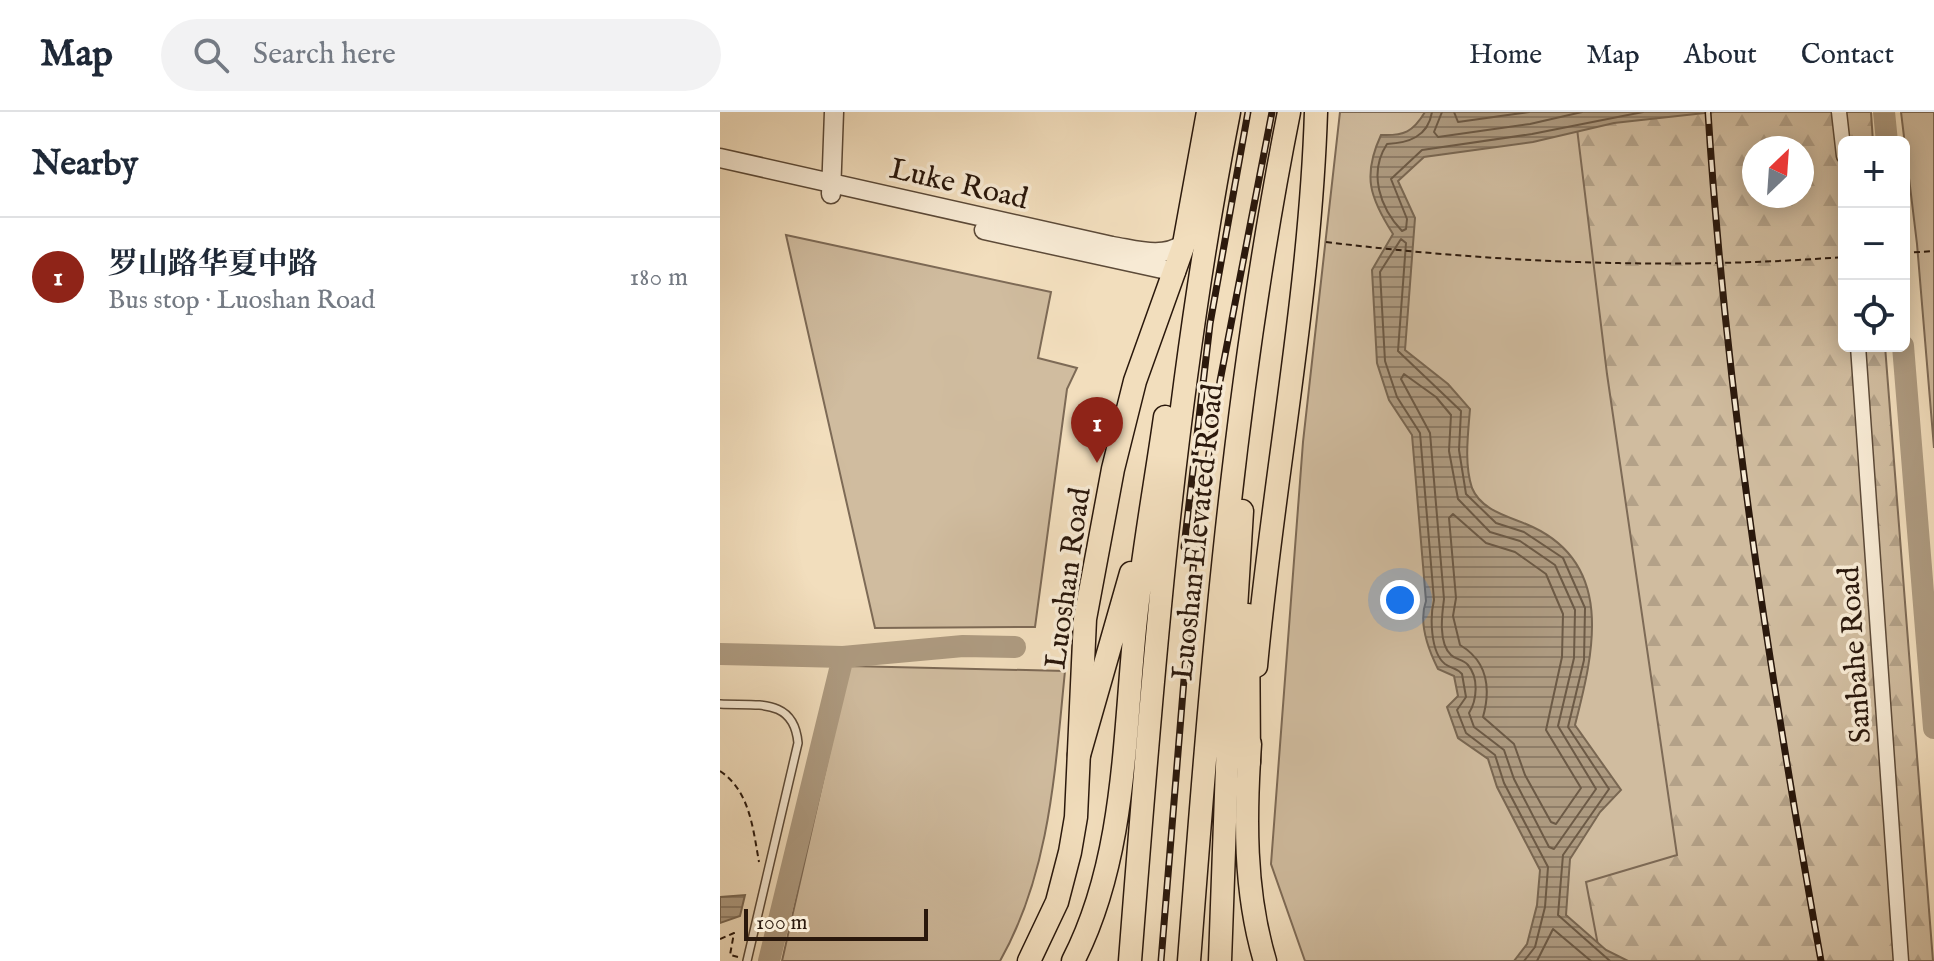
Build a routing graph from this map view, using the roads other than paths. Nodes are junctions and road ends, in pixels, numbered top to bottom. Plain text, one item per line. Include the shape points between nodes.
1 (834, 112) edge
2 (1208, 112) edge
3 (1289, 112) edge
4 (1316, 112) edge
5 (1839, 112) edge
6 (1228, 119) edge
7 (1842, 136) edge
8 (1284, 138) junction
9 (720, 158) edge
10 (720, 171) edge
11 (832, 189) junction
12 (1184, 244) junction
13 (1176, 272) junction
14 (1858, 352) edge
15 (1246, 447) junction
16 (1158, 467) junction
17 (720, 704) edge
18 (1079, 755) junction
19 (1249, 762) junction
20 (747, 960) edge
21 (1029, 961) edge
22 (1073, 961) edge
23 (1130, 961) edge
24 (1189, 961) edge
25 (1220, 961) edge
26 (1265, 961) edge
27 (1901, 961) edge

1 - 11 street
2 - 12 main road, Luoshan Road
3 - 8 main road, Luoshan Elevated Road
4 - 19 main road via 1309,240 1268,542
5 - 7 street
6 - 16 main road via 1168,394
6 - 23 main road, Luoshan Elevated Road via 1177,439
8 - 15 main road
8 - 24 main road, Luoshan Elevated Road via 1229,503
9 - 11 street, Luke Road
10 - 11 street, Luke Road
11 - 12 street, Luke Road via 1158,254
11 - 13 street, Luke Road
12 - 13 main road, Luoshan Road
13 - 18 main road, Luoshan Road via 1135,381 1103,516 1085,619
14 - 27 street, Sanbahe Road
15 - 19 main road
15 - 25 main road
16 - 18 main road
16 - 22 main road via 1109,859 1094,914
17 - 20 lane via 773,707 797,724 798,743
18 - 21 main road, Luoshan Road via 1067,866 1057,902
19 - 26 main road via 1247,854

